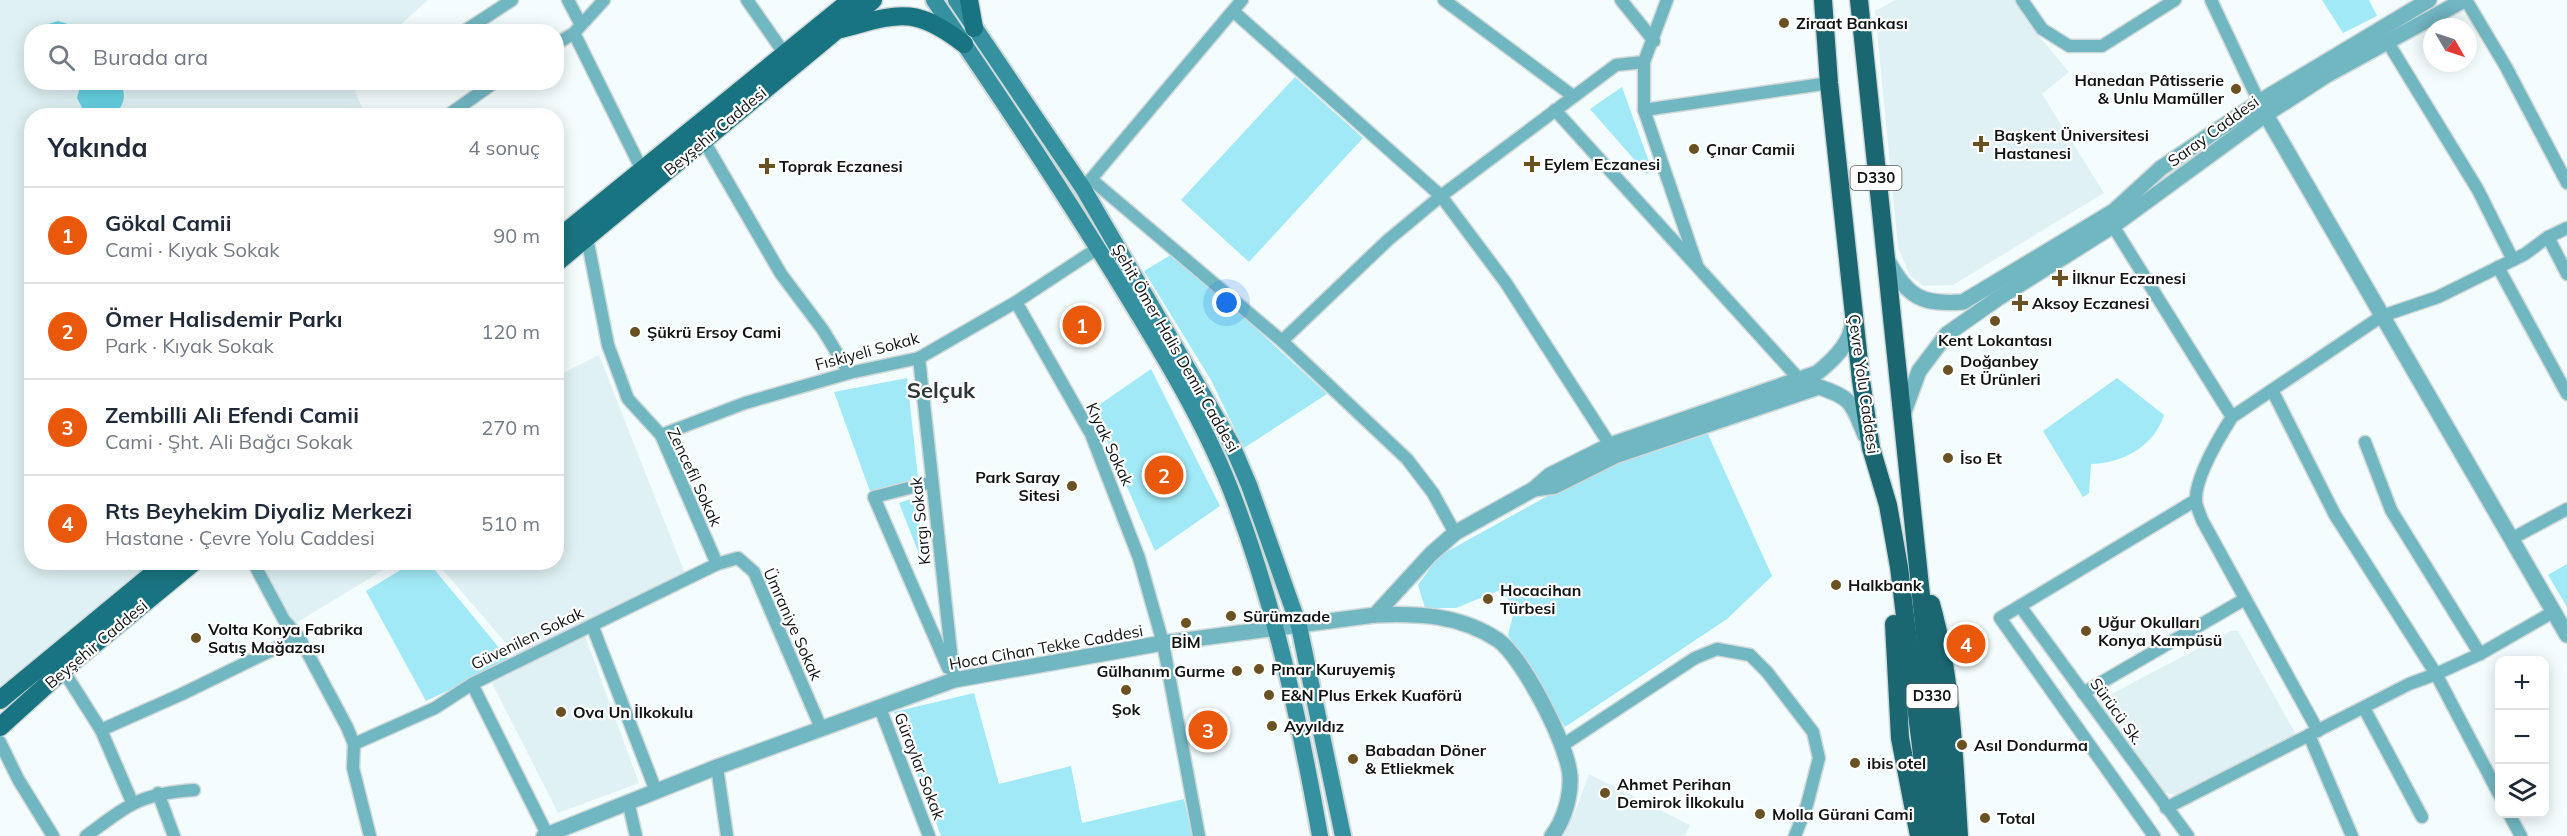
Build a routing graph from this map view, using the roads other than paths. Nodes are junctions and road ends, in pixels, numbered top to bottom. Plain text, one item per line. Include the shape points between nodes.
1 (512, 0) edge
2 (568, 0) edge
3 (604, 0) edge
4 (747, 0) edge
5 (837, 0) edge
6 (851, 0) edge
7 (873, 0) edge
8 (934, 0) edge
9 (956, 0) edge
10 (969, 0) edge
11 (1242, 0) edge
12 (1444, 0) edge
13 (1621, 0) edge
14 (1667, 0) edge
15 (1823, 0) edge
16 (1859, 0) edge
17 (2022, 0) edge
18 (2175, 0) edge
19 (2211, 0) edge
20 (2429, 0) edge
21 (2464, 0) edge
22 (1233, 11) junction
23 (476, 24) edge
24 (827, 28) junction
25 (975, 28) junction
26 (577, 29) junction
27 (564, 38) edge
28 (1654, 41) junction
29 (2387, 41) junction
30 (964, 44) junction
31 (784, 53) junction
32 (1644, 63) junction
33 (1829, 83) junction
34 (484, 90) edge
35 (1573, 96) junction
36 (458, 108) edge
37 (2262, 109) junction
38 (1555, 110) junction
39 (1644, 110) junction
40 (705, 141) junction
41 (642, 170) junction
42 (2567, 183) edge
43 (1087, 184) junction
44 (1441, 196) junction
45 (2113, 225) junction
46 (2567, 228) edge
47 (564, 233) edge
48 (2548, 237) junction
49 (587, 238) junction
50 (1098, 248) junction
51 (1884, 252) junction
52 (564, 257) edge
53 (2513, 260) junction
54 (2498, 267) junction
55 (1700, 271) junction
56 (2567, 274) edge
57 (1852, 299) junction
58 (1016, 302) junction
59 (2382, 316) junction
60 (1282, 341) junction
61 (919, 358) junction
62 (849, 373) junction
63 (1800, 380) junction
64 (2272, 390) junction
65 (2567, 394) edge
66 (1904, 412) junction
67 (2232, 417) junction
68 (660, 435) junction
69 (2365, 442) dead end
70 (1610, 445) junction
71 (1870, 448) junction
72 (932, 482) junction
73 (1533, 489) junction
74 (2196, 500) junction
75 (1888, 505) junction
76 (2567, 509) edge
77 (1455, 532) junction
78 (2511, 539) junction
79 (1917, 556) junction
80 (717, 564) junction
81 (157, 570) edge
82 (184, 570) edge
83 (257, 570) edge
84 (2245, 599) junction
85 (2020, 606) junction
86 (2553, 612) junction
87 (1375, 615) junction
88 (592, 625) junction
89 (1299, 626) junction
90 (1277, 628) junction
91 (2567, 635) edge
92 (299, 637) junction
93 (1162, 644) junction
94 (2480, 654) junction
95 (63, 670) junction
96 (2436, 674) junction
97 (954, 680) junction
98 (472, 684) junction
99 (2083, 693) junction
100 (0, 700) edge
101 (880, 708) junction
102 (2364, 708) junction
103 (0, 727) edge
104 (821, 728) junction
105 (101, 730) junction
106 (2314, 733) junction
107 (0, 742) edge
108 (354, 744) junction
109 (1563, 745) junction
110 (717, 767) junction
111 (2495, 788) edge
112 (194, 790) dead end
113 (656, 791) junction
114 (158, 793) junction
115 (628, 801) junction
116 (132, 802) junction
117 (2166, 808) junction
118 (2422, 817) dead end
119 (2512, 818) edge
120 (53, 836) edge
121 (86, 836) edge
122 (174, 836) edge
123 (370, 836) edge
124 (546, 836) edge
125 (636, 836) edge
126 (727, 836) edge
127 (929, 836) edge
128 (1200, 836) edge
129 (1320, 836) edge
130 (1343, 836) edge
131 (1552, 836) edge
132 (1794, 836) edge
133 (1919, 836) edge
134 (1932, 836) edge
135 (1946, 836) edge
136 (1959, 836) edge
137 (2154, 836) edge
138 (2188, 836) edge
139 (2352, 836) edge
140 (2521, 836) edge

1 - 23 street
2 - 26 street
3 - 26 street
4 - 31 street
5 - 24 main road
6 - 24 main road, Beyşehir Caddesi
7 - 24 main road, Beyşehir Caddesi
8 - 30 main road, Şehit Ömer Halis Demir Caddesi
9 - 25 main road, Şehit Ömer Halis Demir Caddesi
10 - 25 main road
11 - 22 street
12 - 35 street
13 - 28 street
14 - 28 street
15 - 33 highway, Çevre Yolu Caddesi / D330
16 - 51 highway, Çevre Yolu Caddesi / D330
17 - 18 street via 2042,29 2069,46 2102,46
19 - 37 street
20 - 37 street, Saray Caddesi
21 - 29 street, Saray Caddesi
21 - 42 street via 2506,67
22 - 43 street
22 - 44 street
24 - 30 main road via 896,15 919,17
24 - 31 main road, Beyşehir Caddesi
24 - 40 main road, Beyşehir Caddesi
25 - 43 main road, Şehit Ömer Halis Demir Caddesi
26 - 27 street
26 - 41 street
28 - 32 street
29 - 37 street, Saray Caddesi
29 - 53 street via 2478,190
30 - 50 main road, Şehit Ömer Halis Demir Caddesi
31 - 41 main road, Beyşehir Caddesi
32 - 35 street via 1616,65
32 - 39 street
33 - 39 street
33 - 57 highway, Çevre Yolu Caddesi / D330
34 - 36 street
35 - 38 street
37 - 45 street, Saray Caddesi
37 - 51 street, Saray Caddesi via 2161,168 2114,211 1963,302 1943,304 1913,296 1901,284
37 - 59 street
38 - 44 street
38 - 55 street
39 - 55 street
40 - 49 main road, Beyşehir Caddesi
40 - 62 street via 781,273
41 - 47 main road, Beyşehir Caddesi
43 - 60 street
43 - 89 main road, Şehit Ömer Halis Demir Caddesi via 1231,442
44 - 60 street via 1388,240
44 - 70 street via 1506,283
45 - 66 street, Saray Caddesi via 1947,334 1919,371
45 - 67 street
46 - 48 street
48 - 53 street
48 - 56 street
49 - 52 main road, Beyşehir Caddesi
49 - 68 street, Zencefil Sokak via 608,345 628,399
50 - 58 street, Fıskiyeli Sokak
50 - 90 main road, Şehit Ömer Halis Demir Caddesi via 1208,439 1230,488
51 - 66 highway, Çevre Yolu Caddesi / D330
53 - 54 street
54 - 59 street via 2438,297
54 - 65 street
55 - 63 street
57 - 63 street via 1852,329 1842,348 1817,373
57 - 71 highway, Çevre Yolu Caddesi / D330
58 - 61 street, Fıskiyeli Sokak
58 - 93 street, Kıyak Sokak via 1091,434 1139,558
59 - 64 street
59 - 78 street
60 - 77 street via 1407,459 1433,493
61 - 62 street, Fıskiyeli Sokak
61 - 72 street, Kargı Sokak
62 - 68 street, Fıskiyeli Sokak via 745,403
63 - 70 street
64 - 67 street
64 - 96 street via 2335,515
66 - 79 highway, Çevre Yolu Caddesi / D330
67 - 74 street via 2208,461
68 - 80 street, Zencefil Sokak
69 - 94 street via 2391,510
70 - 73 street via 1550,475
71 - 73 street via 1851,401 1820,387 1615,456 1555,486
71 - 75 highway, Çevre Yolu Caddesi / D330
72 - 97 street, Kargı Sokak
72 - 97 street via 874,498
73 - 77 street
74 - 84 street via 2202,520
74 - 85 street
75 - 133 highway via 1900,738
75 - 134 highway, Çevre Yolu Caddesi
76 - 78 street
77 - 87 street
78 - 86 street
79 - 135 highway, Çevre Yolu Caddesi / D330
79 - 136 highway via 1941,638
80 - 88 street, Güvenilen Sokak
80 - 104 street, Ümraniye Sokak via 738,558 754,572
81 - 100 main road, Beyşehir Caddesi
82 - 95 main road, Beyşehir Caddesi
83 - 92 street via 284,620
84 - 99 street
84 - 106 street
85 - 99 street, Sürücü Sk.
85 - 137 street via 2000,618
86 - 91 street
86 - 94 street
87 - 89 street, Hoca Cihan Tekke Caddesi
87 - 109 street, Hoca Cihan Tekke Caddesi via 1450,618 1499,641 1518,662
88 - 98 street, Güvenilen Sokak
88 - 113 street
89 - 90 street, Hoca Cihan Tekke Caddesi
89 - 130 main road, Şehit Ömer Halis Demir Caddesi
90 - 93 street, Hoca Cihan Tekke Caddesi
90 - 129 main road, Şehit Ömer Halis Demir Caddesi
92 - 105 street
92 - 108 street
93 - 97 street, Hoca Cihan Tekke Caddesi
93 - 128 street, Kıyak Sokak
94 - 96 street
95 - 103 main road, Beyşehir Caddesi
95 - 105 street
96 - 102 street
96 - 111 street
97 - 101 street, Hoca Cihan Tekke Caddesi
98 - 108 street, Güvenilen Sokak via 435,708
98 - 124 street
99 - 117 street, Sürücü Sk.
101 - 104 street, Hoca Cihan Tekke Caddesi
101 - 127 street, Güraylar Sokak
102 - 106 street
102 - 118 street
104 - 110 street, Hoca Cihan Tekke Caddesi
105 - 116 street
106 - 117 street
106 - 139 street
107 - 120 street
108 - 123 street via 353,768
109 - 131 street, Hoca Cihan Tekke Caddesi via 1570,776 1568,797 1561,824
109 - 132 street via 1695,658 1717,649 1750,655 1813,732 1819,758
110 - 113 street, Hoca Cihan Tekke Caddesi
110 - 126 street
112 - 114 street
113 - 115 street, Hoca Cihan Tekke Caddesi
114 - 116 street
114 - 122 street
115 - 124 street, Hoca Cihan Tekke Caddesi
115 - 125 street
116 - 121 street
117 - 138 street, Sürücü Sk.
119 - 140 street

